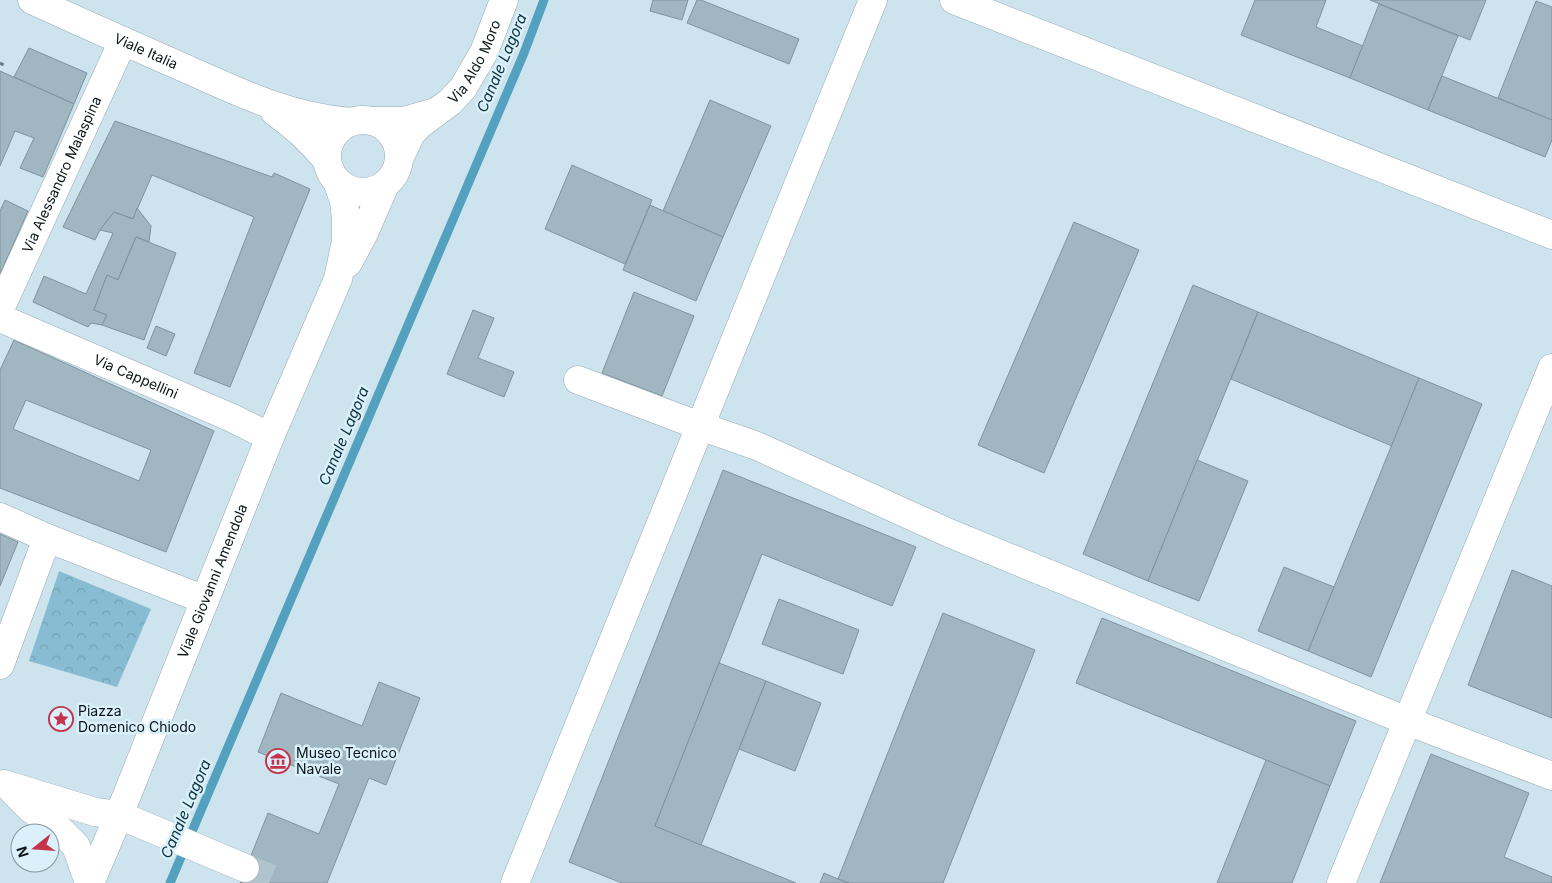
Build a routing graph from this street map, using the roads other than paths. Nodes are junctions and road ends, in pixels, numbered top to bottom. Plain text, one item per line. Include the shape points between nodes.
1 (32, 0) edge
2 (504, 0) edge
3 (873, 0) edge
4 (954, 0) edge
5 (123, 41) junction
6 (260, 102) junction
7 (433, 113) junction
8 (362, 122) junction
9 (326, 159) junction
10 (399, 159) junction
11 (338, 184) junction
12 (385, 185) junction
13 (1552, 235) edge
14 (338, 279) junction
15 (0, 309) edge
16 (0, 318) edge
17 (1552, 368) edge
18 (578, 380) dead end
19 (700, 426) junction
20 (270, 437) junction
21 (0, 517) edge
22 (47, 538) junction
23 (205, 600) junction
24 (0, 665) edge
25 (1407, 721) junction
26 (1552, 776) edge
27 (2, 782) edge
28 (119, 815) junction
29 (234, 864) tunnel mouth
30 (89, 883) edge
31 (515, 883) edge
32 (1341, 883) edge

1 - 5 street, Viale Italia
2 - 7 street, Via Aldo Moro via 484,52 463,88
3 - 19 street
4 - 13 street
5 - 6 street, Viale Italia
5 - 15 street, Via Alessandro Malaspina
6 - 8 street, Viale Italia via 328,120
6 - 9 street, Viale Italia via 291,123
7 - 8 street, Via Aldo Moro via 404,121
7 - 10 street, Via Aldo Moro via 411,134
8 - 9 street via 340,127 327,147
8 - 10 street via 385,127 398,147
9 - 11 street
10 - 12 street via 397,169
11 - 12 street via 366,193
11 - 14 street, Viale Giovanni Amendola via 346,219 346,242
12 - 14 street, Viale Giovanni Amendola via 364,233
14 - 20 street, Viale Giovanni Amendola
16 - 20 street, Via Cappellini
17 - 25 street
18 - 19 street
19 - 25 street via 757,446 958,536
19 - 31 street
20 - 23 street, Viale Giovanni Amendola
21 - 22 street
22 - 23 street
22 - 24 street
23 - 28 street, Viale Giovanni Amendola
25 - 26 street
25 - 32 street
27 - 28 street via 95,812
27 - 30 street via 76,846
28 - 29 street
28 - 30 street, Viale Giovanni Amendola

